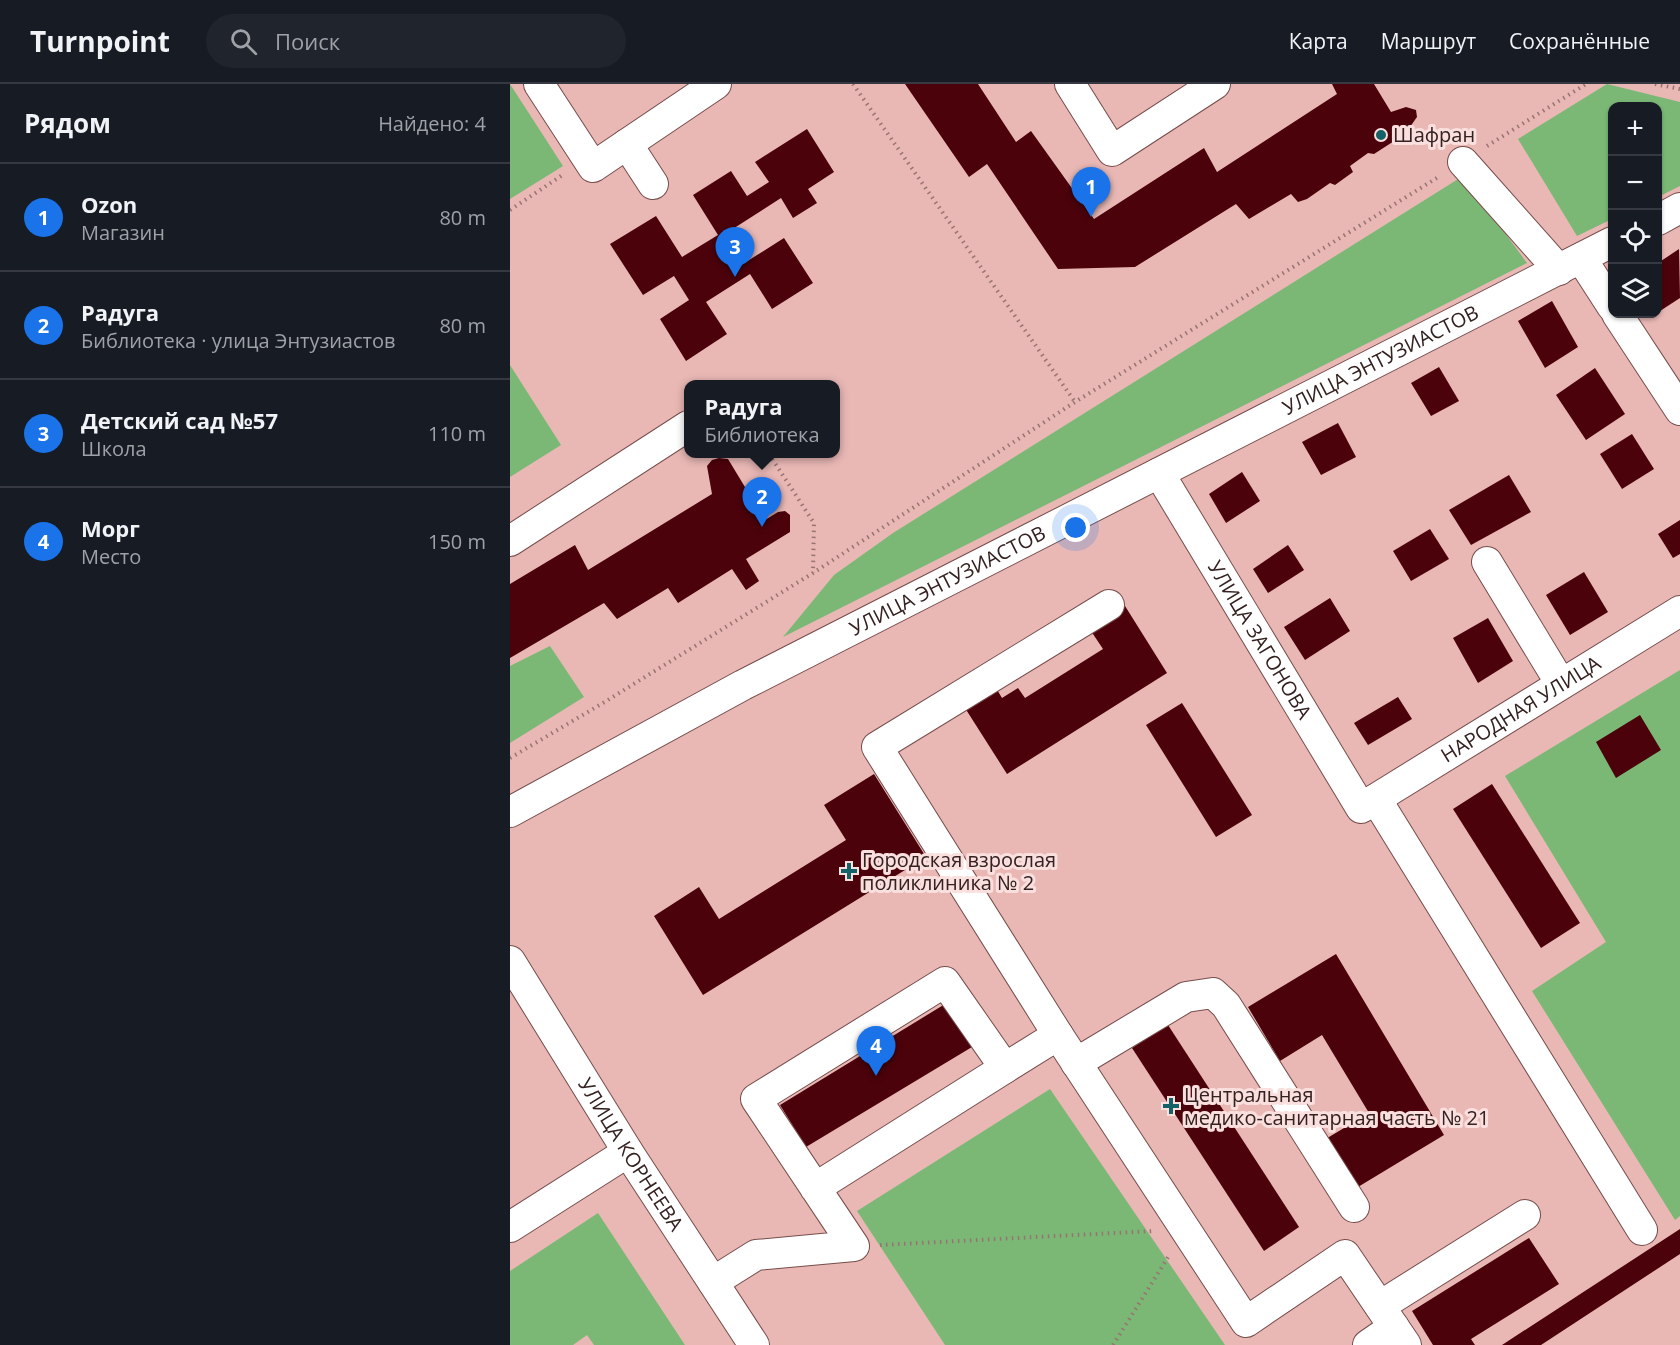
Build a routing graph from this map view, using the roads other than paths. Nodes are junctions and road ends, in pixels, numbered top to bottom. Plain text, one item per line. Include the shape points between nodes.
1 (539, 84) edge
2 (716, 84) edge
3 (1070, 84) edge
4 (1215, 84) edge
5 (627, 144) junction
6 (1463, 162) road end
7 (653, 184) dead end
8 (1680, 208) edge
9 (1662, 217) edge
10 (1608, 244) edge
11 (1570, 264) junction
12 (1608, 302) edge
13 (1620, 318) edge
14 (1680, 410) edge
15 (684, 429) edge
16 (1159, 473) junction
17 (510, 541) edge
18 (1487, 562) dead end
19 (1109, 605) dead end
20 (1680, 611) edge
21 (1562, 684) junction
22 (1368, 804) junction
23 (510, 812) edge
24 (510, 961) edge
25 (1058, 1035) junction
26 (1076, 1063) junction
27 (1005, 1068) junction
28 (628, 1152) junction
29 (815, 1188) junction
30 (1354, 1207) dead end
31 (1525, 1215) dead end
32 (510, 1227) edge
33 (1642, 1230) dead end
34 (713, 1282) junction
35 (1393, 1326) edge
36 (754, 1345) edge
37 (1368, 1345) edge

1 - 5 street via 593,167
2 - 5 street
3 - 4 street via 1112,151
5 - 7 street
6 - 11 street
8 - 9 street
10 - 11 street, УЛИЦА ЭНТУЗИАСТОВ
11 - 12 street
11 - 16 street, УЛИЦА ЭНТУЗИАСТОВ
13 - 14 street
15 - 17 street
16 - 22 street, УЛИЦА ЗАГОНОВА
16 - 23 street, УЛИЦА ЭНТУЗИАСТОВ via 711,701
18 - 21 street
19 - 25 street via 877,747
20 - 21 street, НАРОДНАЯ УЛИЦА
21 - 22 street, НАРОДНАЯ УЛИЦА
22 - 33 street, УЛИЦА ЗАГОНОВА
24 - 28 street, УЛИЦА КОРНЕЕВА
25 - 26 street
25 - 27 street
26 - 30 street via 1186,996 1213,993 1226,1005
26 - 35 street via 1246,1322 1345,1255
27 - 29 street
27 - 29 street via 945,981 756,1099
28 - 32 street
28 - 34 street, УЛИЦА КОРНЕЕВА
29 - 34 street via 854,1246 756,1255
31 - 35 street
34 - 36 street, УЛИЦА КОРНЕЕВА
35 - 37 street

